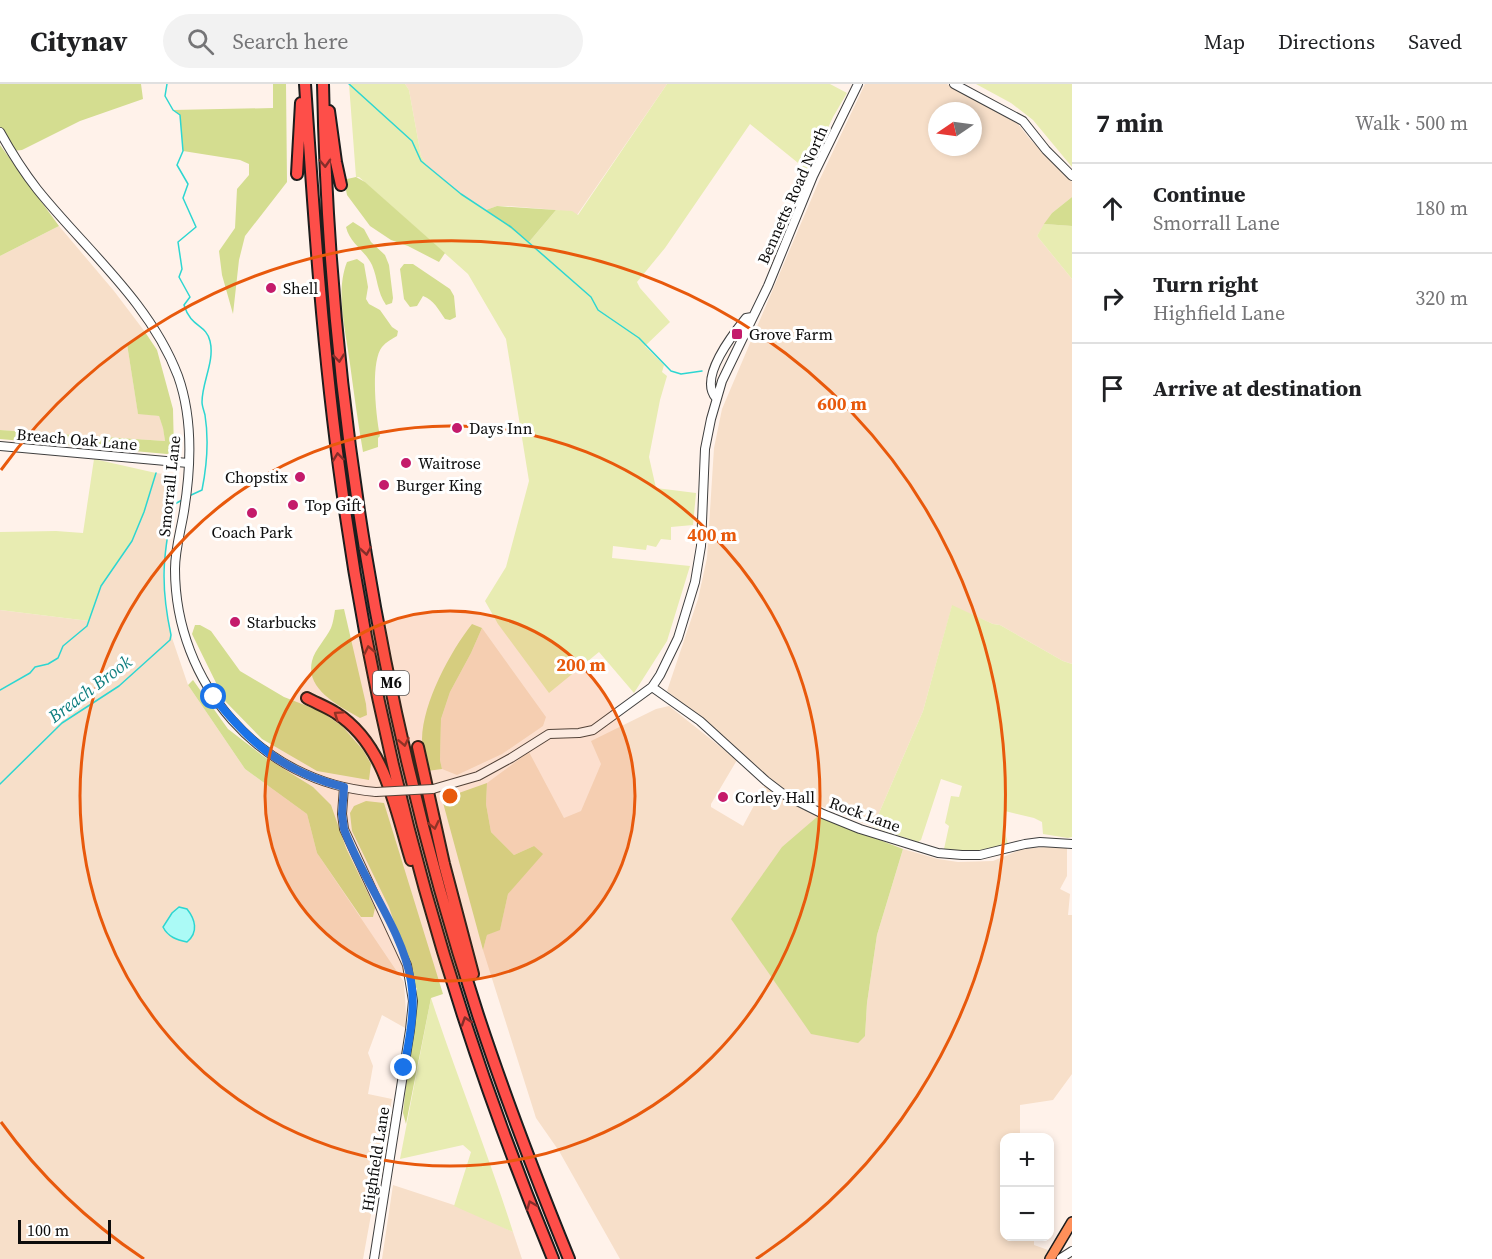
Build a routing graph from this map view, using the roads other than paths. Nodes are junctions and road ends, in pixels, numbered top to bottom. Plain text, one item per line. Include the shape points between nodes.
1 (303, 84) edge
2 (324, 84) edge
3 (858, 84) edge
4 (954, 84) edge
5 (0, 132) edge
6 (297, 174) dead end
7 (1072, 176) edge
8 (341, 185) dead end
9 (0, 446) edge
10 (188, 463) junction
11 (652, 687) junction
12 (307, 698) dead end
13 (418, 747) dead end
14 (344, 787) junction
15 (1072, 844) edge
16 (445, 957) junction
17 (520, 1136) junction
18 (1072, 1222) edge
19 (1072, 1251) edge
20 (1057, 1257) edge
21 (374, 1259) edge
22 (553, 1259) edge
23 (569, 1259) edge

1 - 6 highway
16 -> 1 highway, M6 via 393,762 355,573 323,341
2 - 8 highway
2 -> 17 highway, M6 via 329,249 338,350 378,621 432,859 478,1015
3 - 11 street, Bennetts Road North via 813,176 716,398 705,449 696,582 678,638
4 - 7 street via 1023,121
5 - 10 street, Smorrall Lane via 38,190 108,269 166,349 178,377 189,424
9 - 10 street, Breach Oak Lane
10 - 14 street, Smorrall Lane via 175,567 177,600 189,651 214,697 235,725 269,755 306,775
11 - 14 street, Bennetts Road North, bridge via 593,730 549,734 478,776 433,789 376,792
11 - 15 street, Rock Lane via 700,721 783,794 860,828 939,853 962,855 1040,842
16 -> 12 highway via 377,758 359,731 336,712
13 -> 17 highway via 446,874
14 - 21 street, Highfield Lane via 344,829 407,965 413,1001
22 -> 16 highway, M6 via 522,1184
17 - 23 highway, M6
18 - 20 main road
19 - 20 street

